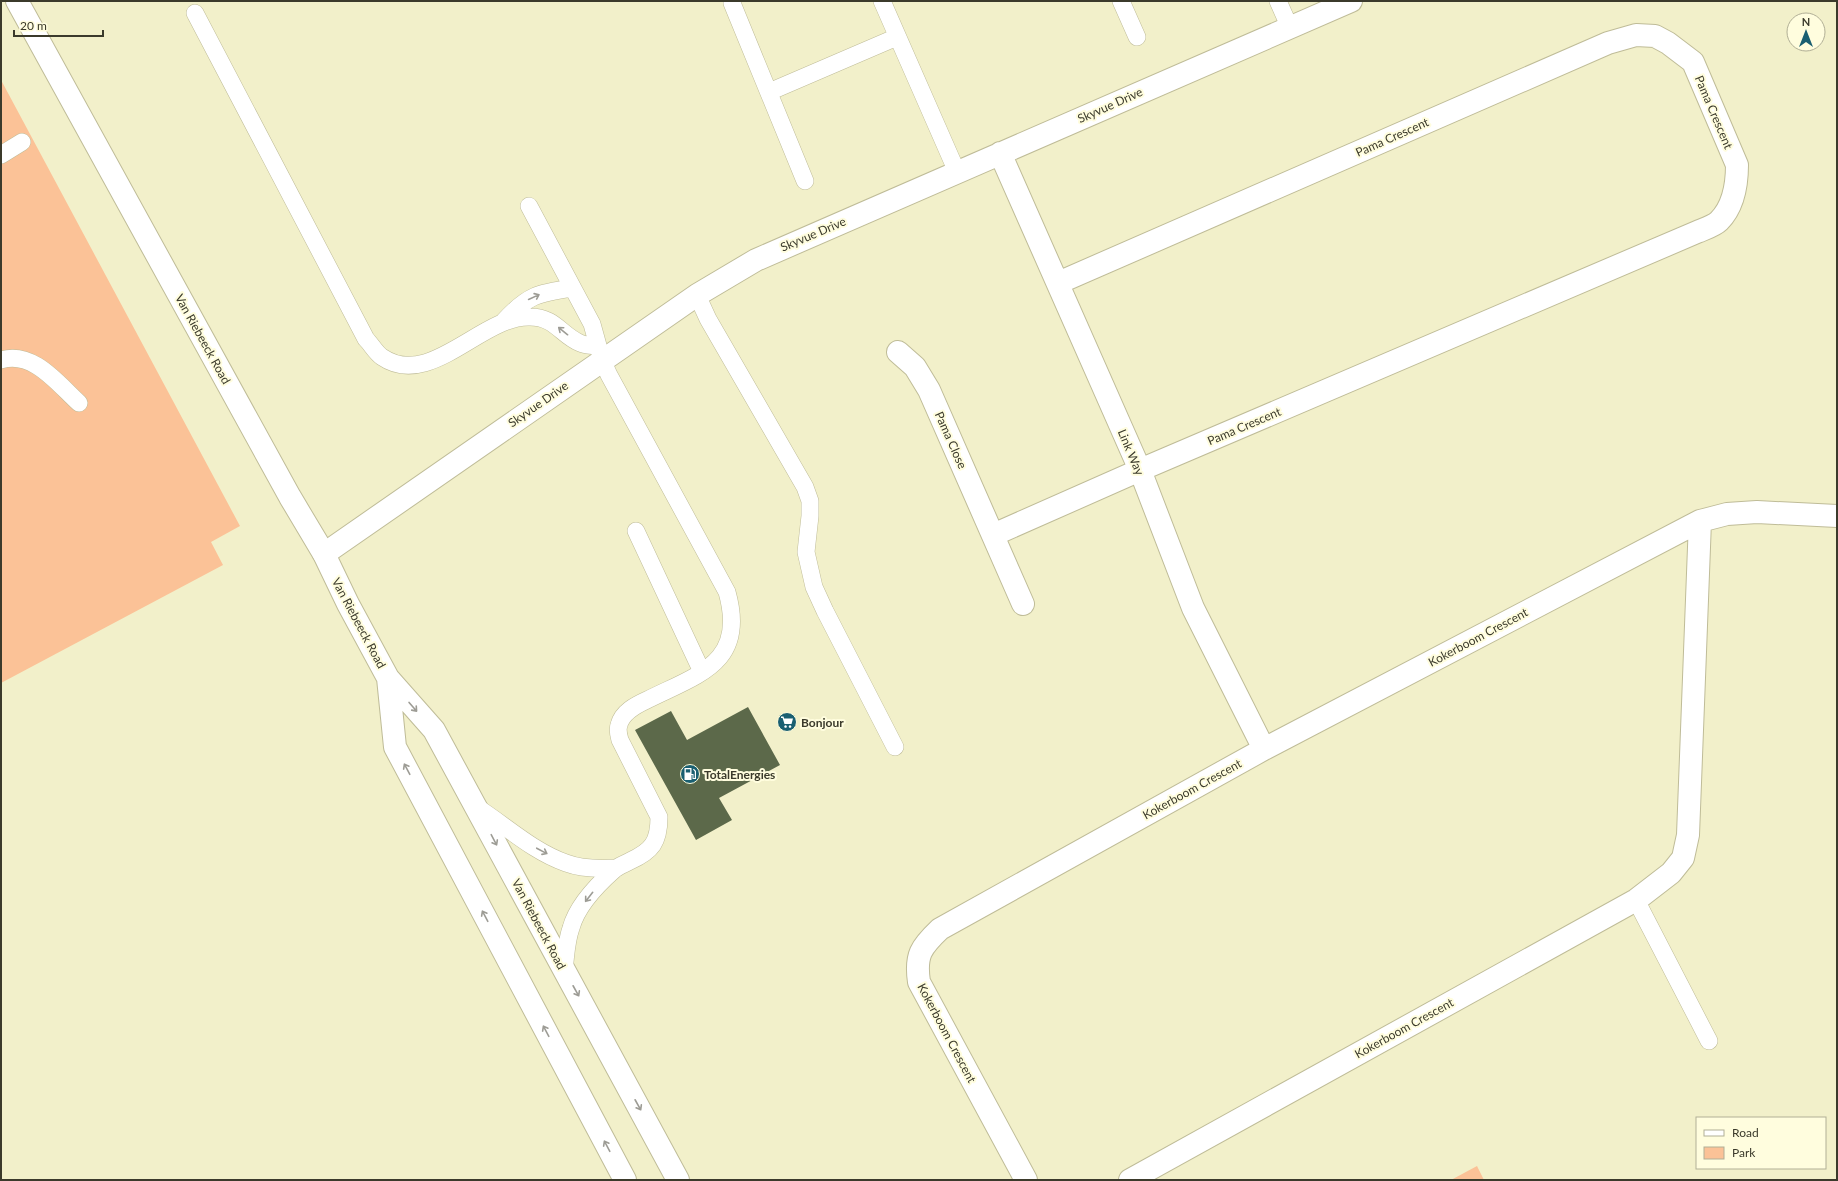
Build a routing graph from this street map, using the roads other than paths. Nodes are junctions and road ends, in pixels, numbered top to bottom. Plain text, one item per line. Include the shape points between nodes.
1 (17, 1) edge
2 (882, 1) edge
3 (1121, 1) edge
4 (1278, 1) edge
5 (1351, 1) edge
6 (732, 3) dead end
7 (195, 13) dead end
8 (1290, 28) junction
9 (897, 37) junction
10 (1137, 37) dead end
11 (769, 92) junction
12 (22, 142) dead end
13 (1000, 153) junction
14 (1, 155) edge
15 (957, 172) junction
16 (805, 181) dead end
17 (529, 206) dead end
18 (1058, 283) junction
19 (572, 288) junction
20 (697, 295) junction
21 (504, 322) junction
22 (898, 352) dead end
23 (600, 353) junction
24 (1, 360) edge
25 (79, 403) dead end
26 (1140, 470) junction
27 (1837, 516) edge
28 (1700, 521) junction
29 (636, 531) dead end
30 (993, 535) junction
31 (324, 554) junction
32 (1023, 604) dead end
33 (702, 672) junction
34 (388, 678) junction
35 (895, 747) dead end
36 (1264, 749) junction
37 (475, 806) junction
38 (615, 868) junction
39 (1636, 900) junction
40 (564, 970) junction
41 (1709, 1041) dead end
42 (625, 1180) edge
43 (678, 1180) edge
44 (1026, 1180) edge
45 (1130, 1180) edge

1 - 31 street, Van Riebeeck Road via 290,497
2 - 9 lane
3 - 10 lane
4 - 8 lane
5 - 8 street, Skyvue Drive
6 - 11 lane
7 - 21 lane via 366,339 382,357 404,366 431,361
8 - 13 street, Skyvue Drive
9 - 11 lane
9 - 15 lane
11 - 16 lane
12 - 14 lane
13 - 15 street, Skyvue Drive
13 - 18 street, Link Way
15 - 20 street, Skyvue Drive via 756,260
17 - 19 lane
18 - 26 street, Link Way
18 - 26 street, Pama Crescent via 1608,43 1636,35 1654,36 1668,42 1693,62 1736,165 1734,195 1730,207 1718,222
21 -> 19 lane via 521,303 530,298 545,292
19 - 23 lane via 592,324
20 - 23 street, Skyvue Drive
20 - 35 lane via 708,320 805,487 810,500 806,552 814,587
23 -> 21 lane via 540,318 518,317
22 - 30 street, Pama Close via 915,368 930,390
23 - 31 street, Skyvue Drive
23 - 33 lane via 621,398 728,592 733,611 732,632 727,647 718,661
24 - 25 lane via 24,359 35,364
26 - 30 street
26 - 36 street, Link Way via 1193,608
27 - 28 street, Kokerboom Crescent via 1757,512 1727,514
28 - 36 street, Kokerboom Crescent
28 - 39 street, Kokerboom Crescent via 1688,835 1682,858 1671,873
29 - 33 lane
30 - 32 street, Pama Close
31 - 34 street, Van Riebeeck Road
33 - 38 lane via 635,706 621,719 618,727 620,740 659,817 659,830 655,842 645,854
34 -> 37 street, Van Riebeeck Road via 434,730
42 -> 34 street, Van Riebeeck Road via 395,747
36 - 44 street, Kokerboom Crescent via 940,929 919,954 919,982
37 -> 38 lane via 523,840 566,864 592,869
37 -> 40 street, Van Riebeeck Road
38 -> 40 lane via 582,905 571,927
39 - 41 lane
39 - 45 street, Kokerboom Crescent
40 -> 43 street, Van Riebeeck Road

